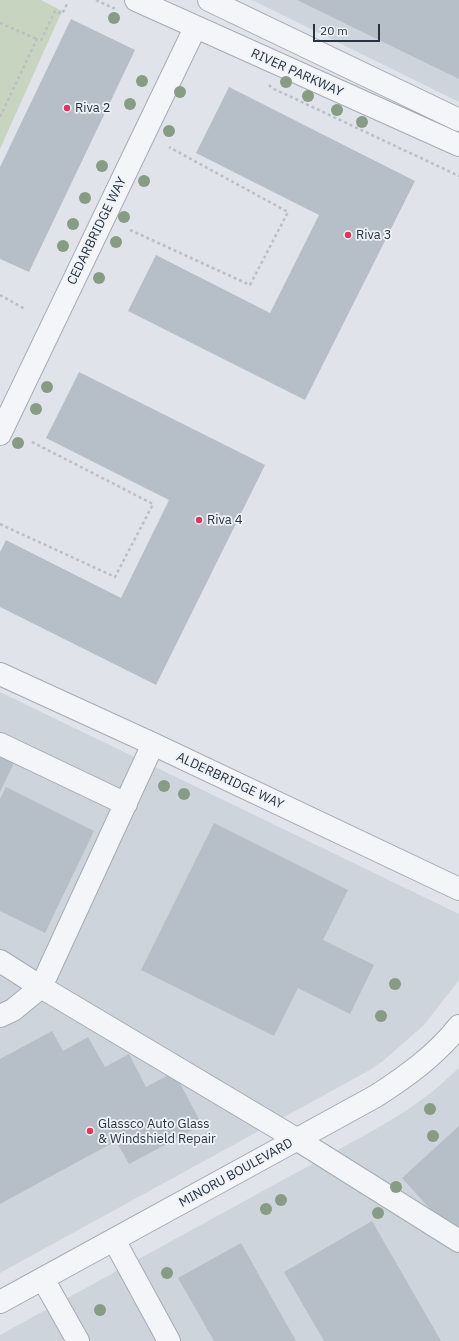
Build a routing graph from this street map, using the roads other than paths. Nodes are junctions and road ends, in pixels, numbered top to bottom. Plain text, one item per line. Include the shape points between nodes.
1 (136, 0) edge
2 (209, 0) edge
3 (195, 28) junction
4 (459, 120) edge
5 (459, 145) edge
6 (0, 434) edge
7 (0, 674) edge
8 (0, 744) edge
9 (153, 744) junction
10 (126, 804) junction
11 (459, 889) edge
12 (0, 961) edge
13 (41, 987) junction
14 (0, 1016) edge
15 (459, 1026) edge
16 (298, 1140) junction
17 (114, 1240) junction
18 (459, 1241) edge
19 (43, 1279) junction
20 (0, 1302) edge
21 (78, 1341) edge
22 (169, 1341) edge

1 - 3 street, RIVER PARKWAY
2 - 4 street, RIVER PARKWAY
3 - 5 street, RIVER PARKWAY
3 - 6 street, CEDARBRIDGE WAY
7 - 9 street, ALDERBRIDGE WAY
8 - 10 street
9 - 10 street
9 - 11 street, ALDERBRIDGE WAY
10 - 13 street
12 - 13 street
13 - 14 street via 13,1010
13 - 16 street
15 - 16 street, MINORU BOULEVARD via 432,1055 400,1081
16 - 17 street, MINORU BOULEVARD
16 - 18 street
17 - 19 street, MINORU BOULEVARD
17 - 22 street
19 - 20 street, MINORU BOULEVARD
19 - 21 street

